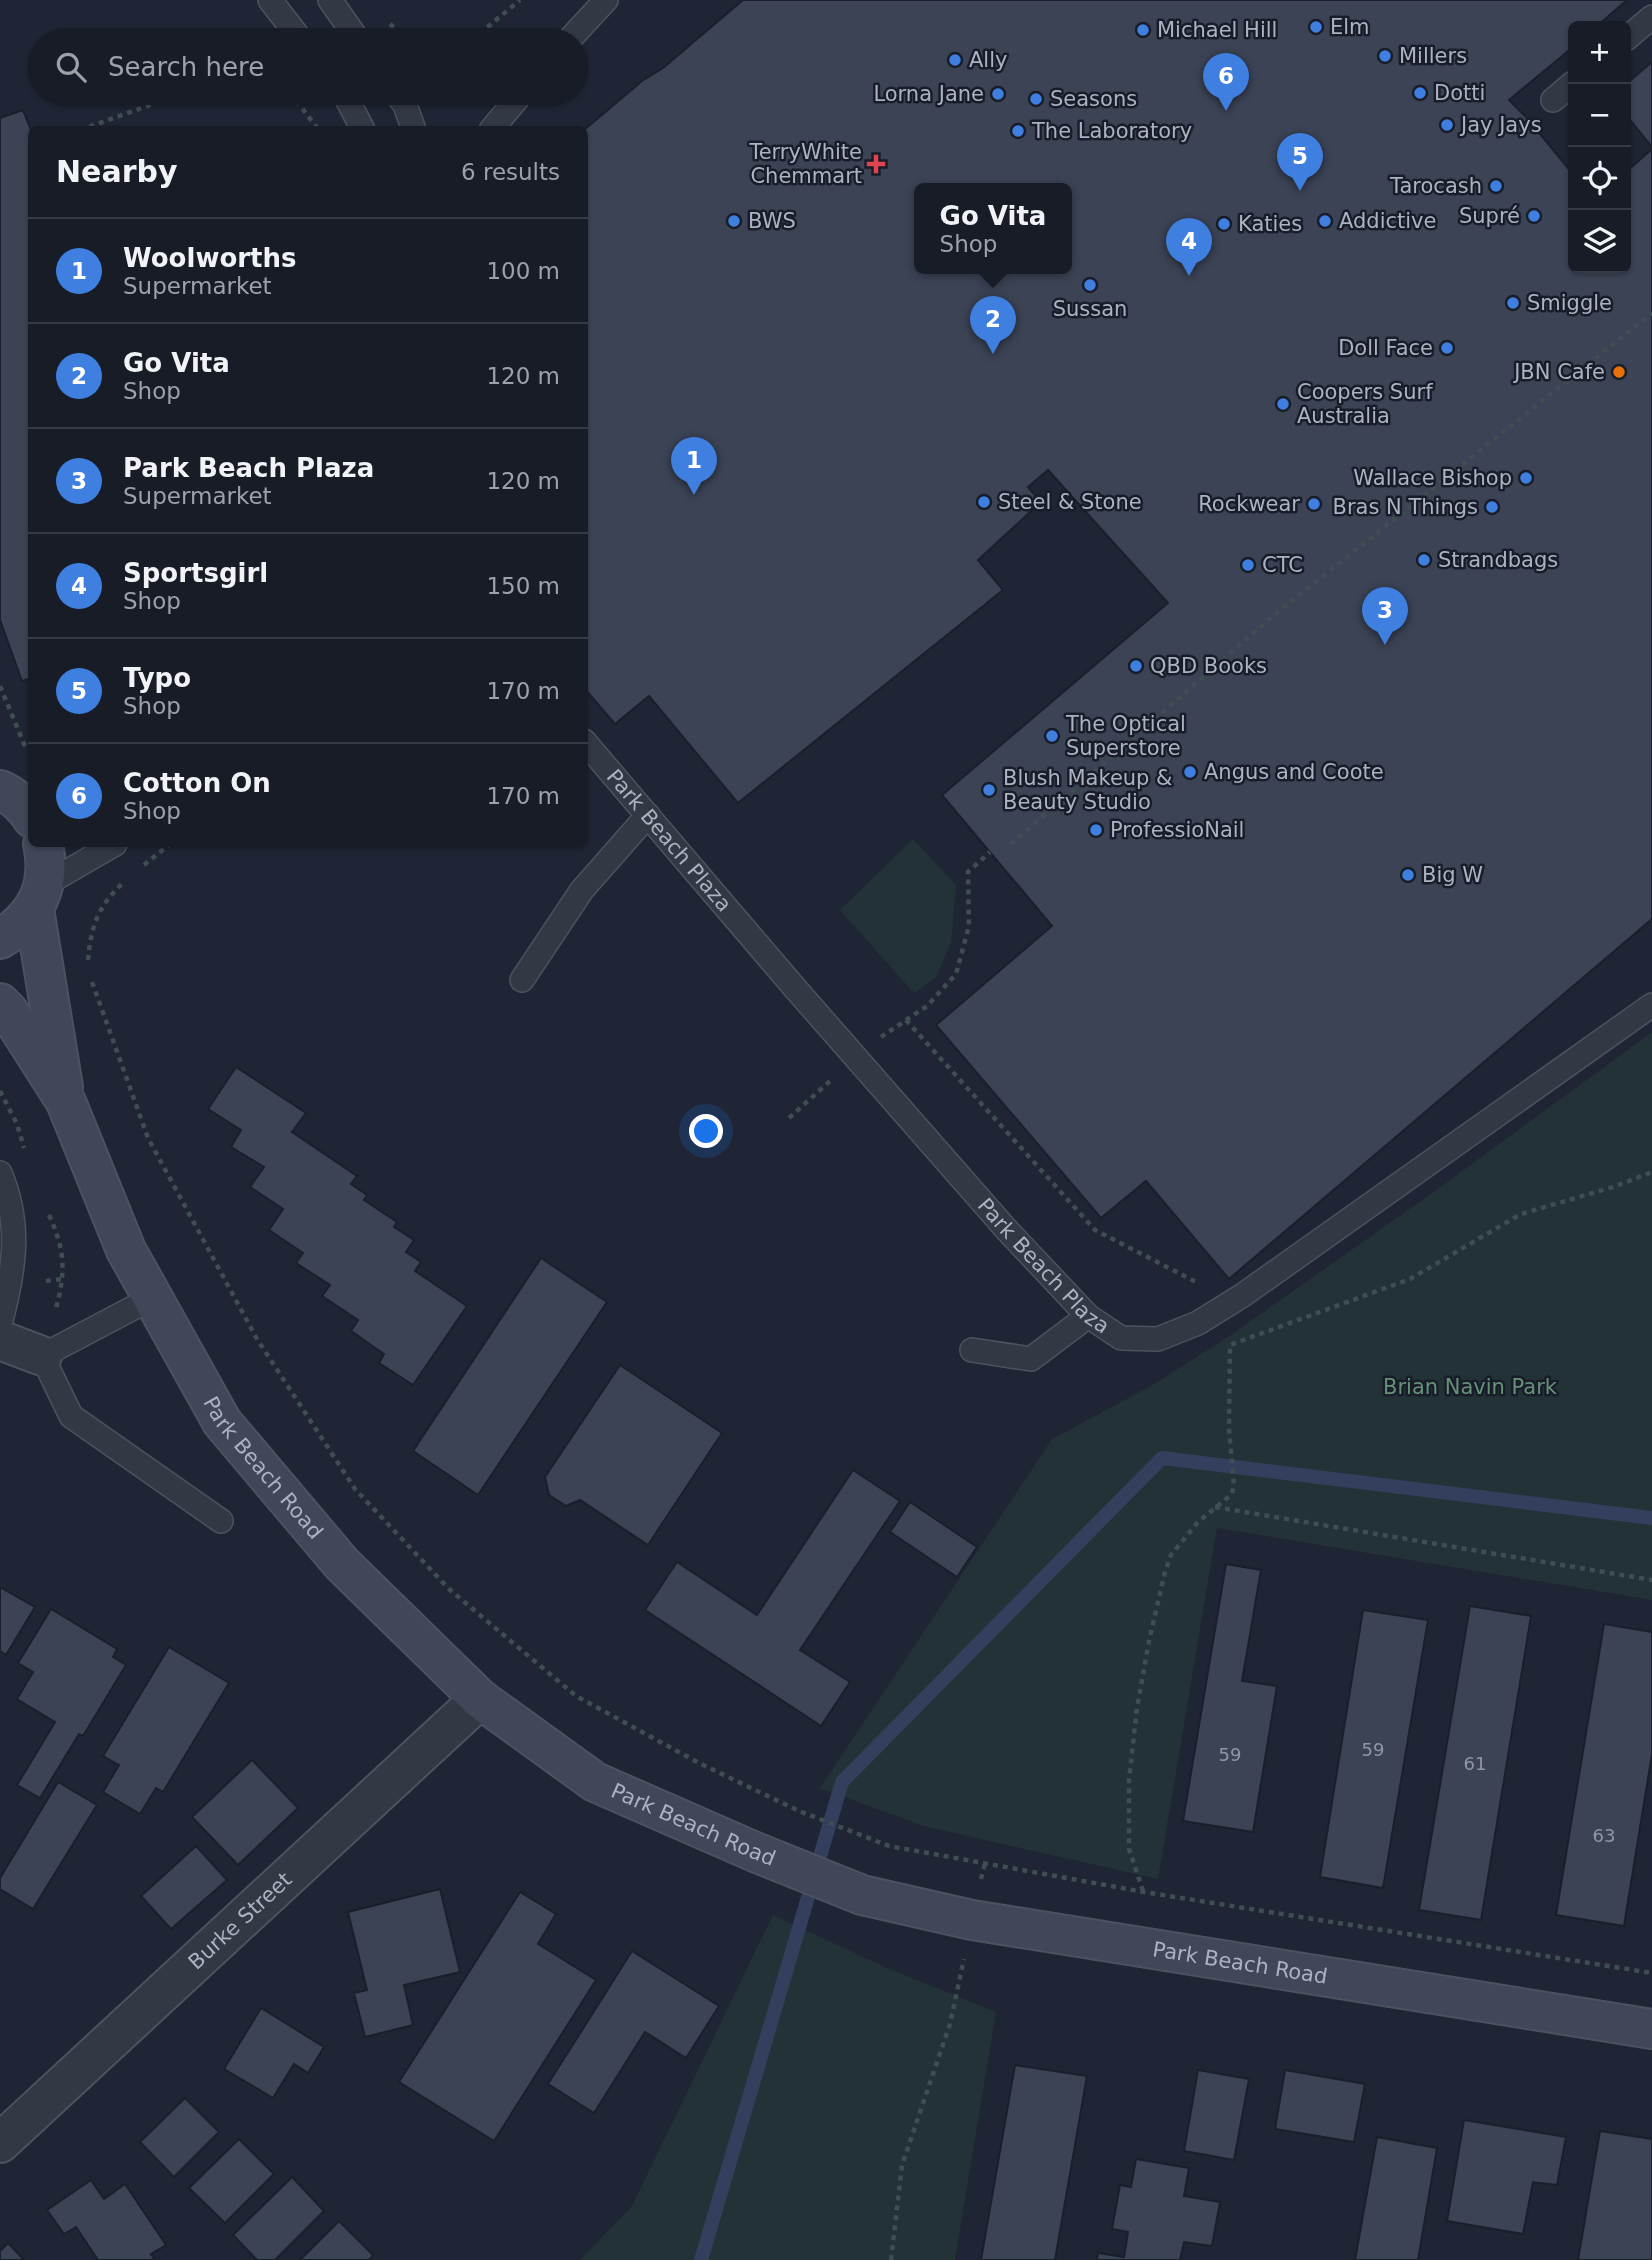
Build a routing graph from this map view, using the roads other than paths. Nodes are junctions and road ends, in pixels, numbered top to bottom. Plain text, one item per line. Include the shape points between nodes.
1 (270, 0) edge
2 (330, 0) edge
3 (606, 0) edge
4 (1652, 17) edge
5 (292, 28) edge
6 (350, 28) edge
7 (580, 28) edge
8 (1631, 35) edge
9 (1572, 84) edge
10 (1553, 100) dead end
11 (350, 105) edge
12 (405, 105) edge
13 (512, 105) edge
14 (361, 126) edge
15 (413, 126) edge
16 (494, 126) edge
17 (588, 746) edge
18 (648, 815) junction
19 (44, 847) edge
20 (111, 847) edge
21 (39, 897) junction
22 (0, 939) edge
23 (522, 979) dead end
24 (0, 1003) edge
25 (1652, 1005) edge
26 (65, 1102) junction
27 (0, 1173) edge
28 (6, 1273) edge
29 (152, 1298) junction
30 (1088, 1317) junction
31 (0, 1324) edge
32 (0, 1340) edge
33 (972, 1350) dead end
34 (42, 1356) junction
35 (221, 1521) dead end
36 (480, 1699) junction
37 (1652, 2029) edge
38 (0, 2143) edge

1 - 5 lane
2 - 6 lane
3 - 7 lane
4 - 8 lane
9 - 10 lane
11 - 14 lane
12 - 15 lane
13 - 16 lane
17 - 18 lane, Park Beach Plaza
18 - 23 lane via 582,890
18 - 30 lane, Park Beach Plaza via 856,1058
19 - 21 street, Park Beach Road
20 - 21 lane
21 - 22 street via 17,928
21 - 26 street, Park Beach Road
24 - 26 street, Park Beach Road
25 - 30 lane, Park Beach Plaza via 1198,1323 1158,1339 1121,1338
26 - 29 street, Park Beach Road via 126,1250
27 - 28 lane via 15,1230
28 - 31 lane
29 - 34 lane
29 - 36 street, Park Beach Road via 222,1422 342,1564
30 - 33 lane via 1031,1359
32 - 34 street
34 - 35 lane via 71,1416
36 - 37 street, Park Beach Road via 595,1782 862,1895 972,1920
36 - 38 street, Burke Street

